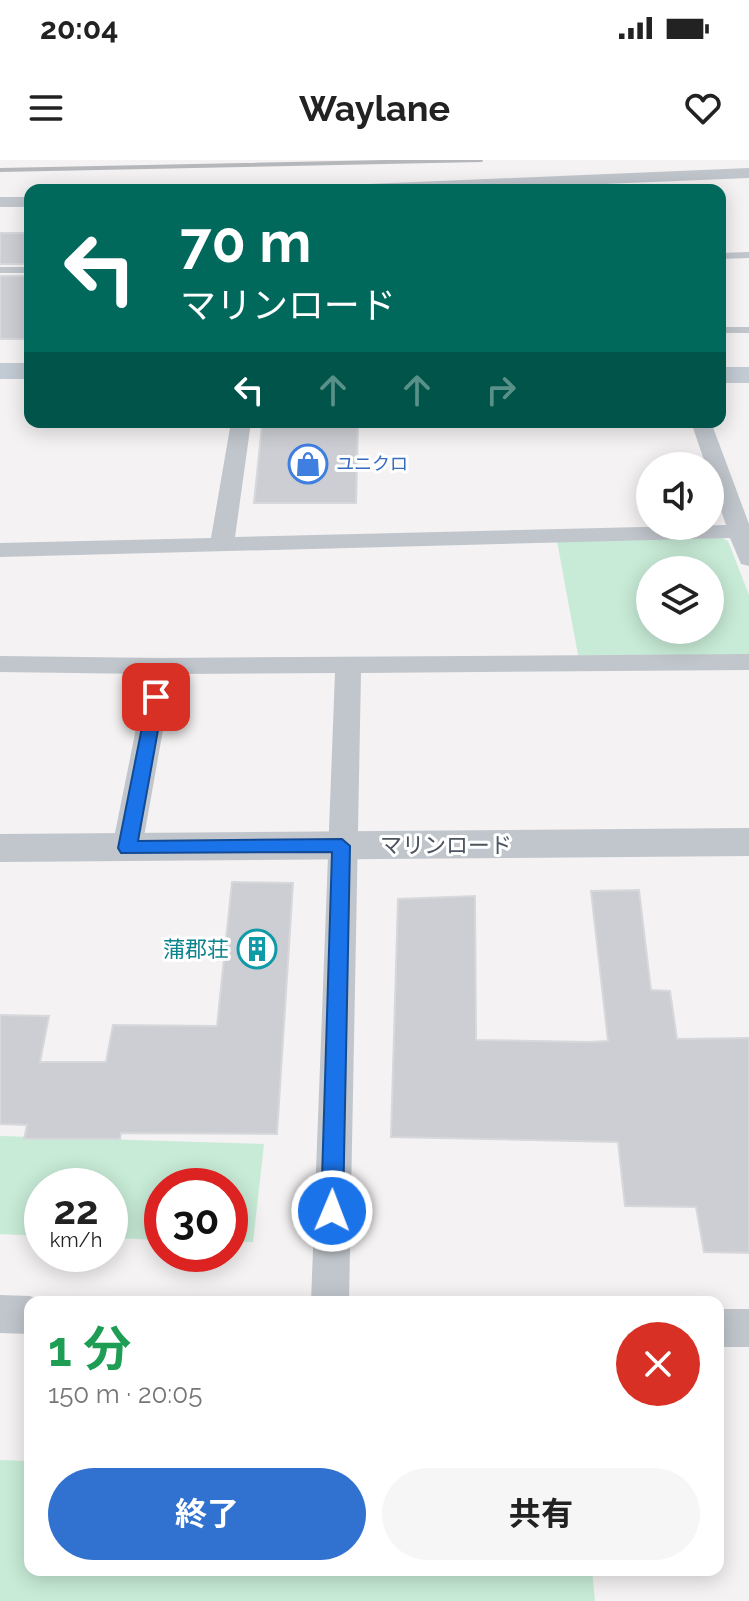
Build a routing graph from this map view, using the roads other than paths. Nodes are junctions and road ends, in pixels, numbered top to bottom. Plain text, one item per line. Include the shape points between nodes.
1 (680, 160) edge
2 (749, 173) edge
3 (689, 175) junction
4 (483, 184) edge
5 (0, 202) edge
6 (24, 202) edge
7 (749, 255) edge
8 (726, 256) edge
9 (0, 270) edge
10 (24, 270) edge
11 (726, 330) edge
12 (749, 330) edge
13 (0, 371) edge
14 (24, 371) edge
15 (726, 375) edge
16 (749, 375) edge
17 (240, 428) edge
18 (703, 428) edge
19 (744, 531) edge
20 (222, 544) junction
21 (0, 550) edge
22 (749, 559) edge
23 (749, 662) edge
24 (0, 664) edge
25 (348, 665) junction
26 (162, 666) junction
27 (749, 842) edge
28 (342, 846) junction
29 (0, 848) edge
30 (127, 848) junction
31 (330, 1296) edge
32 (0, 1314) edge
33 (24, 1315) edge
34 (724, 1328) edge
35 (749, 1328) edge

1 - 3 street
2 - 3 street
3 - 4 street
5 - 6 street
7 - 8 lane
9 - 10 lane
11 - 12 lane
13 - 14 main road
15 - 16 main road
17 - 20 street
18 - 19 street
19 - 20 street
19 - 22 street
20 - 21 street
23 - 25 street
24 - 26 street
25 - 26 street
25 - 28 street
26 - 30 street
27 - 28 street, マリンロード
28 - 30 street, マリンロード
28 - 31 street
29 - 30 street, マリンロード
32 - 33 street
34 - 35 street

